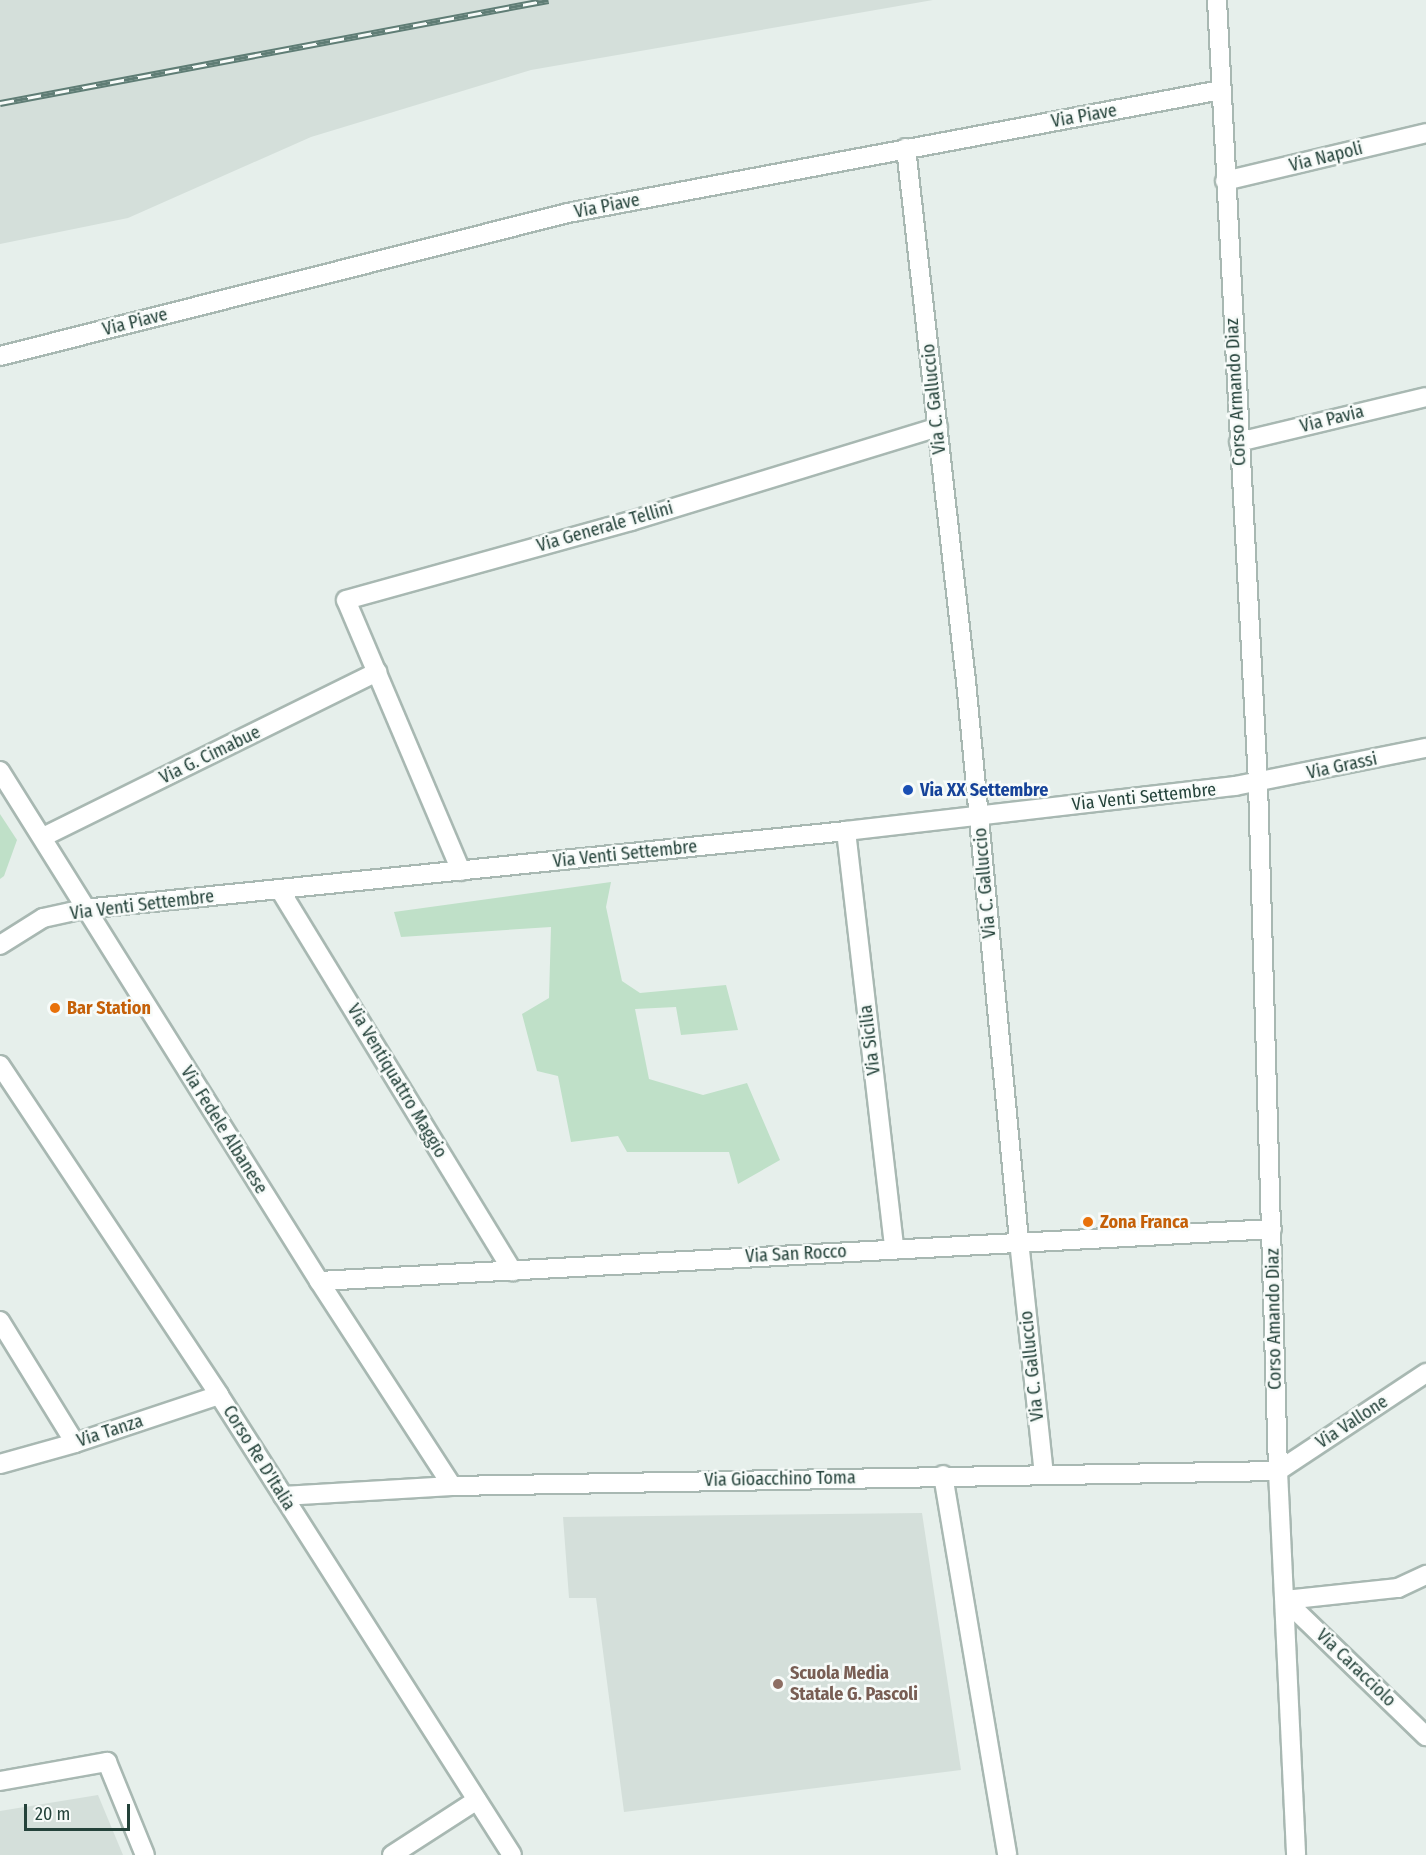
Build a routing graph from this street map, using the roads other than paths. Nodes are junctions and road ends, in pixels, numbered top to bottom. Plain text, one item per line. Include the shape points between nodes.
1 (1217, 0) edge
2 (1221, 90) junction
3 (1426, 133) edge
4 (906, 148) junction
5 (1225, 181) junction
6 (0, 356) edge
7 (1426, 397) edge
8 (938, 427) junction
9 (1239, 442) junction
10 (376, 672) junction
11 (1426, 748) edge
12 (0, 771) edge
13 (1257, 783) junction
14 (979, 815) junction
15 (846, 831) junction
16 (43, 837) junction
17 (461, 871) junction
18 (280, 890) junction
19 (84, 909) junction
20 (0, 945) edge
21 (0, 1065) edge
22 (1272, 1229) junction
23 (1019, 1241) junction
24 (894, 1248) junction
25 (513, 1272) junction
26 (319, 1281) junction
27 (0, 1321) edge
28 (1426, 1373) edge
29 (219, 1395) junction
30 (75, 1443) junction
31 (0, 1464) edge
32 (1278, 1471) junction
33 (1044, 1474) junction
34 (944, 1475) junction
35 (452, 1486) junction
36 (283, 1496) junction
37 (1426, 1575) edge
38 (1285, 1600) junction
39 (1426, 1737) edge
40 (0, 1782) edge
41 (477, 1800) junction
42 (145, 1855) edge
43 (392, 1855) edge
44 (512, 1855) edge
45 (1007, 1855) edge
46 (1296, 1855) edge

1 - 2 street, Corso Armando Diaz
2 - 4 street, Via Piave
2 - 5 street, Corso Armando Diaz
3 - 5 street, Via Napoli
4 - 6 street, Via Piave via 567,213
4 - 8 street, Via C. Galluccio
5 - 9 street, Corso Armando Diaz
7 - 9 street, Via Pavia
8 - 10 street, Via Generale Tellini via 631,521 346,600
8 - 14 street, Via C. Galluccio
9 - 13 street, Corso Armando Diaz
10 - 16 street, Via G. Cimabue
10 - 17 street
11 - 13 street, Via Grassi
12 - 16 street, Via Fedele Albanese
13 - 14 street, Via Venti Settembre
13 - 22 street, Corso Amando Diaz
14 - 15 street, Via Venti Settembre
14 - 23 street, Via C. Galluccio
15 - 17 street, Via Venti Settembre
15 - 24 street, Via Sicilia
16 - 19 street, Via Fedele Albanese
17 - 18 street, Via Venti Settembre
18 - 19 street, Via Venti Settembre
18 - 25 street, Via Ventiquattro Maggio
19 - 20 street, Via Venti Settembre via 43,918
19 - 26 street, Via Fedele Albanese
21 - 29 street, Corso Re D'Italia
22 - 23 street, Via San Rocco
22 - 32 street, Corso Amando Diaz
23 - 24 street, Via San Rocco
23 - 33 street, Via C. Galluccio
24 - 25 street, Via San Rocco
25 - 26 street, Via San Rocco
26 - 35 street, Via Fedele Albanese
27 - 30 street
28 - 32 street, Via Vallone
29 - 30 street, Via Tanza
29 - 36 street, Corso Re D'Italia
30 - 31 street, Via Tanza
32 - 33 street, Via Gioacchino Toma
32 - 38 street, Corso Amando Diaz
33 - 34 street, Via Gioacchino Toma
34 - 35 street, Via Gioacchino Toma
34 - 45 street
35 - 36 street, Via Gioacchino Toma
36 - 41 street, Corso Re D'Italia
37 - 38 street via 1398,1588
38 - 39 street, Via Caracciolo
38 - 46 street, Corso Amando Diaz
40 - 42 street via 107,1762
41 - 43 street
41 - 44 street, Corso Re D'Italia

